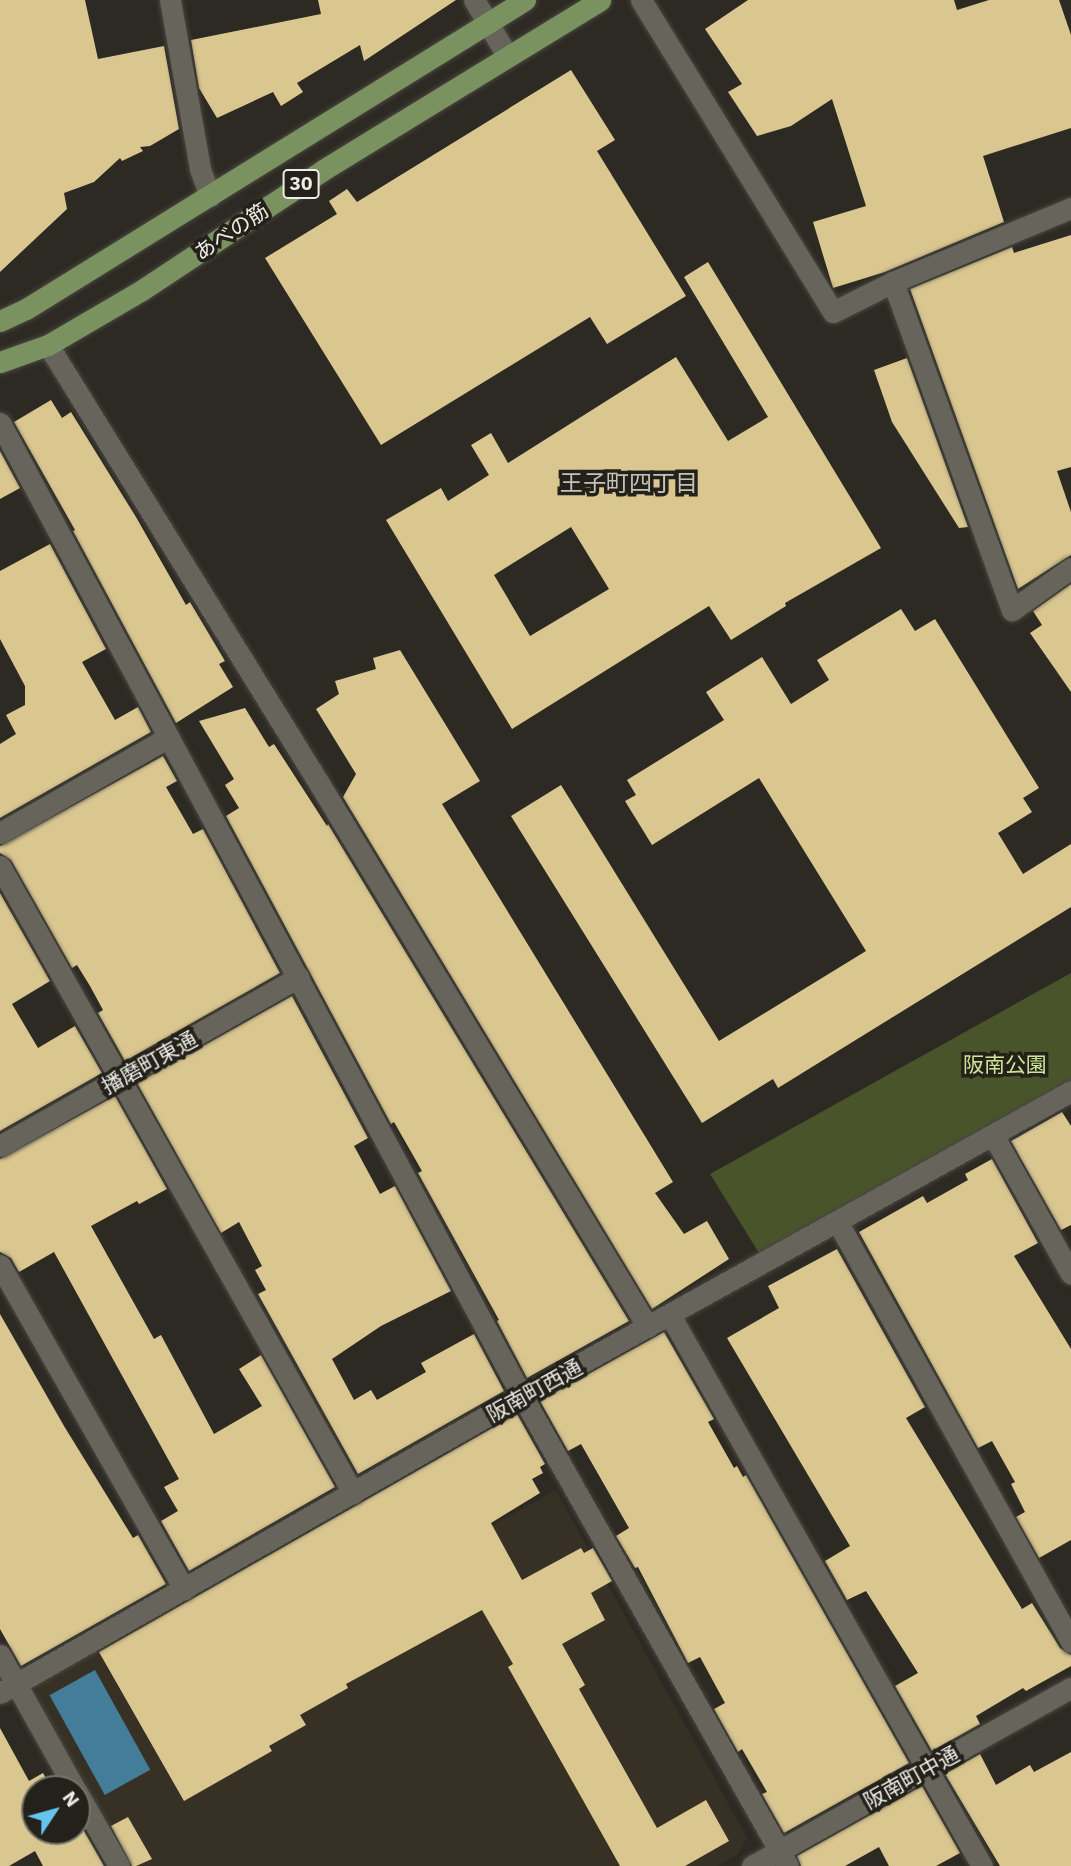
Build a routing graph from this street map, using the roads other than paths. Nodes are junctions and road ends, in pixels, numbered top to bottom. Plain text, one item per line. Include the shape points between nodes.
1 (170, 0) edge
2 (474, 0) edge
3 (525, 0) edge
4 (600, 0) edge
5 (641, 0) edge
6 (486, 24) junction
7 (508, 57) junction
8 (210, 196) junction
9 (1071, 208) edge
10 (893, 282) junction
11 (0, 321) edge
12 (48, 345) junction
13 (0, 362) edge
14 (0, 423) edge
15 (1071, 568) edge
16 (169, 737) junction
17 (0, 833) edge
18 (0, 866) edge
19 (299, 977) junction
20 (119, 1078) junction
21 (1071, 1091) edge
22 (993, 1135) junction
23 (0, 1146) edge
24 (836, 1222) junction
25 (0, 1265) edge
26 (1071, 1274) edge
27 (670, 1315) junction
28 (648, 1327) junction
29 (522, 1396) junction
30 (353, 1493) junction
31 (184, 1589) junction
32 (1071, 1642) edge
33 (0, 1654) edge
34 (8, 1688) edge
35 (1071, 1688) edge
36 (927, 1768) junction
37 (66, 1775) edge
38 (91, 1817) edge
39 (784, 1858) edge
40 (119, 1866) edge
41 (752, 1866) edge
42 (982, 1866) edge

1 - 8 street via 200,169
2 - 6 street
3 - 6 main road, あべの筋 / 30
4 - 7 main road, あべの筋 / 30
5 - 10 street via 833,312
6 - 7 street
6 - 8 main road, あべの筋 / 30
7 - 12 main road, あべの筋 / 30
8 - 11 main road, あべの筋 / 30
9 - 10 street
10 - 15 street via 1012,610
12 - 13 main road, あべの筋 / 30
12 - 28 street
14 - 16 street
16 - 17 street
16 - 19 street
18 - 20 street
19 - 20 street, 播磨町東通
19 - 29 street
20 - 23 street, 播磨町東通
20 - 30 street
21 - 22 street, 阪南町西通
22 - 24 street, 阪南町西通
22 - 26 street
24 - 27 street, 阪南町西通
24 - 32 street
25 - 31 street
27 - 28 street, 阪南町西通
27 - 36 street
28 - 29 street, 阪南町西通
29 - 30 street, 阪南町西通
29 - 39 street
30 - 31 street, 阪南町西通
31 - 34 street, 阪南町西通
33 - 34 street
34 - 37 street
35 - 36 street, 阪南町中通
36 - 39 street, 阪南町中通
36 - 42 street
38 - 40 street
39 - 41 street, 阪南町中通

